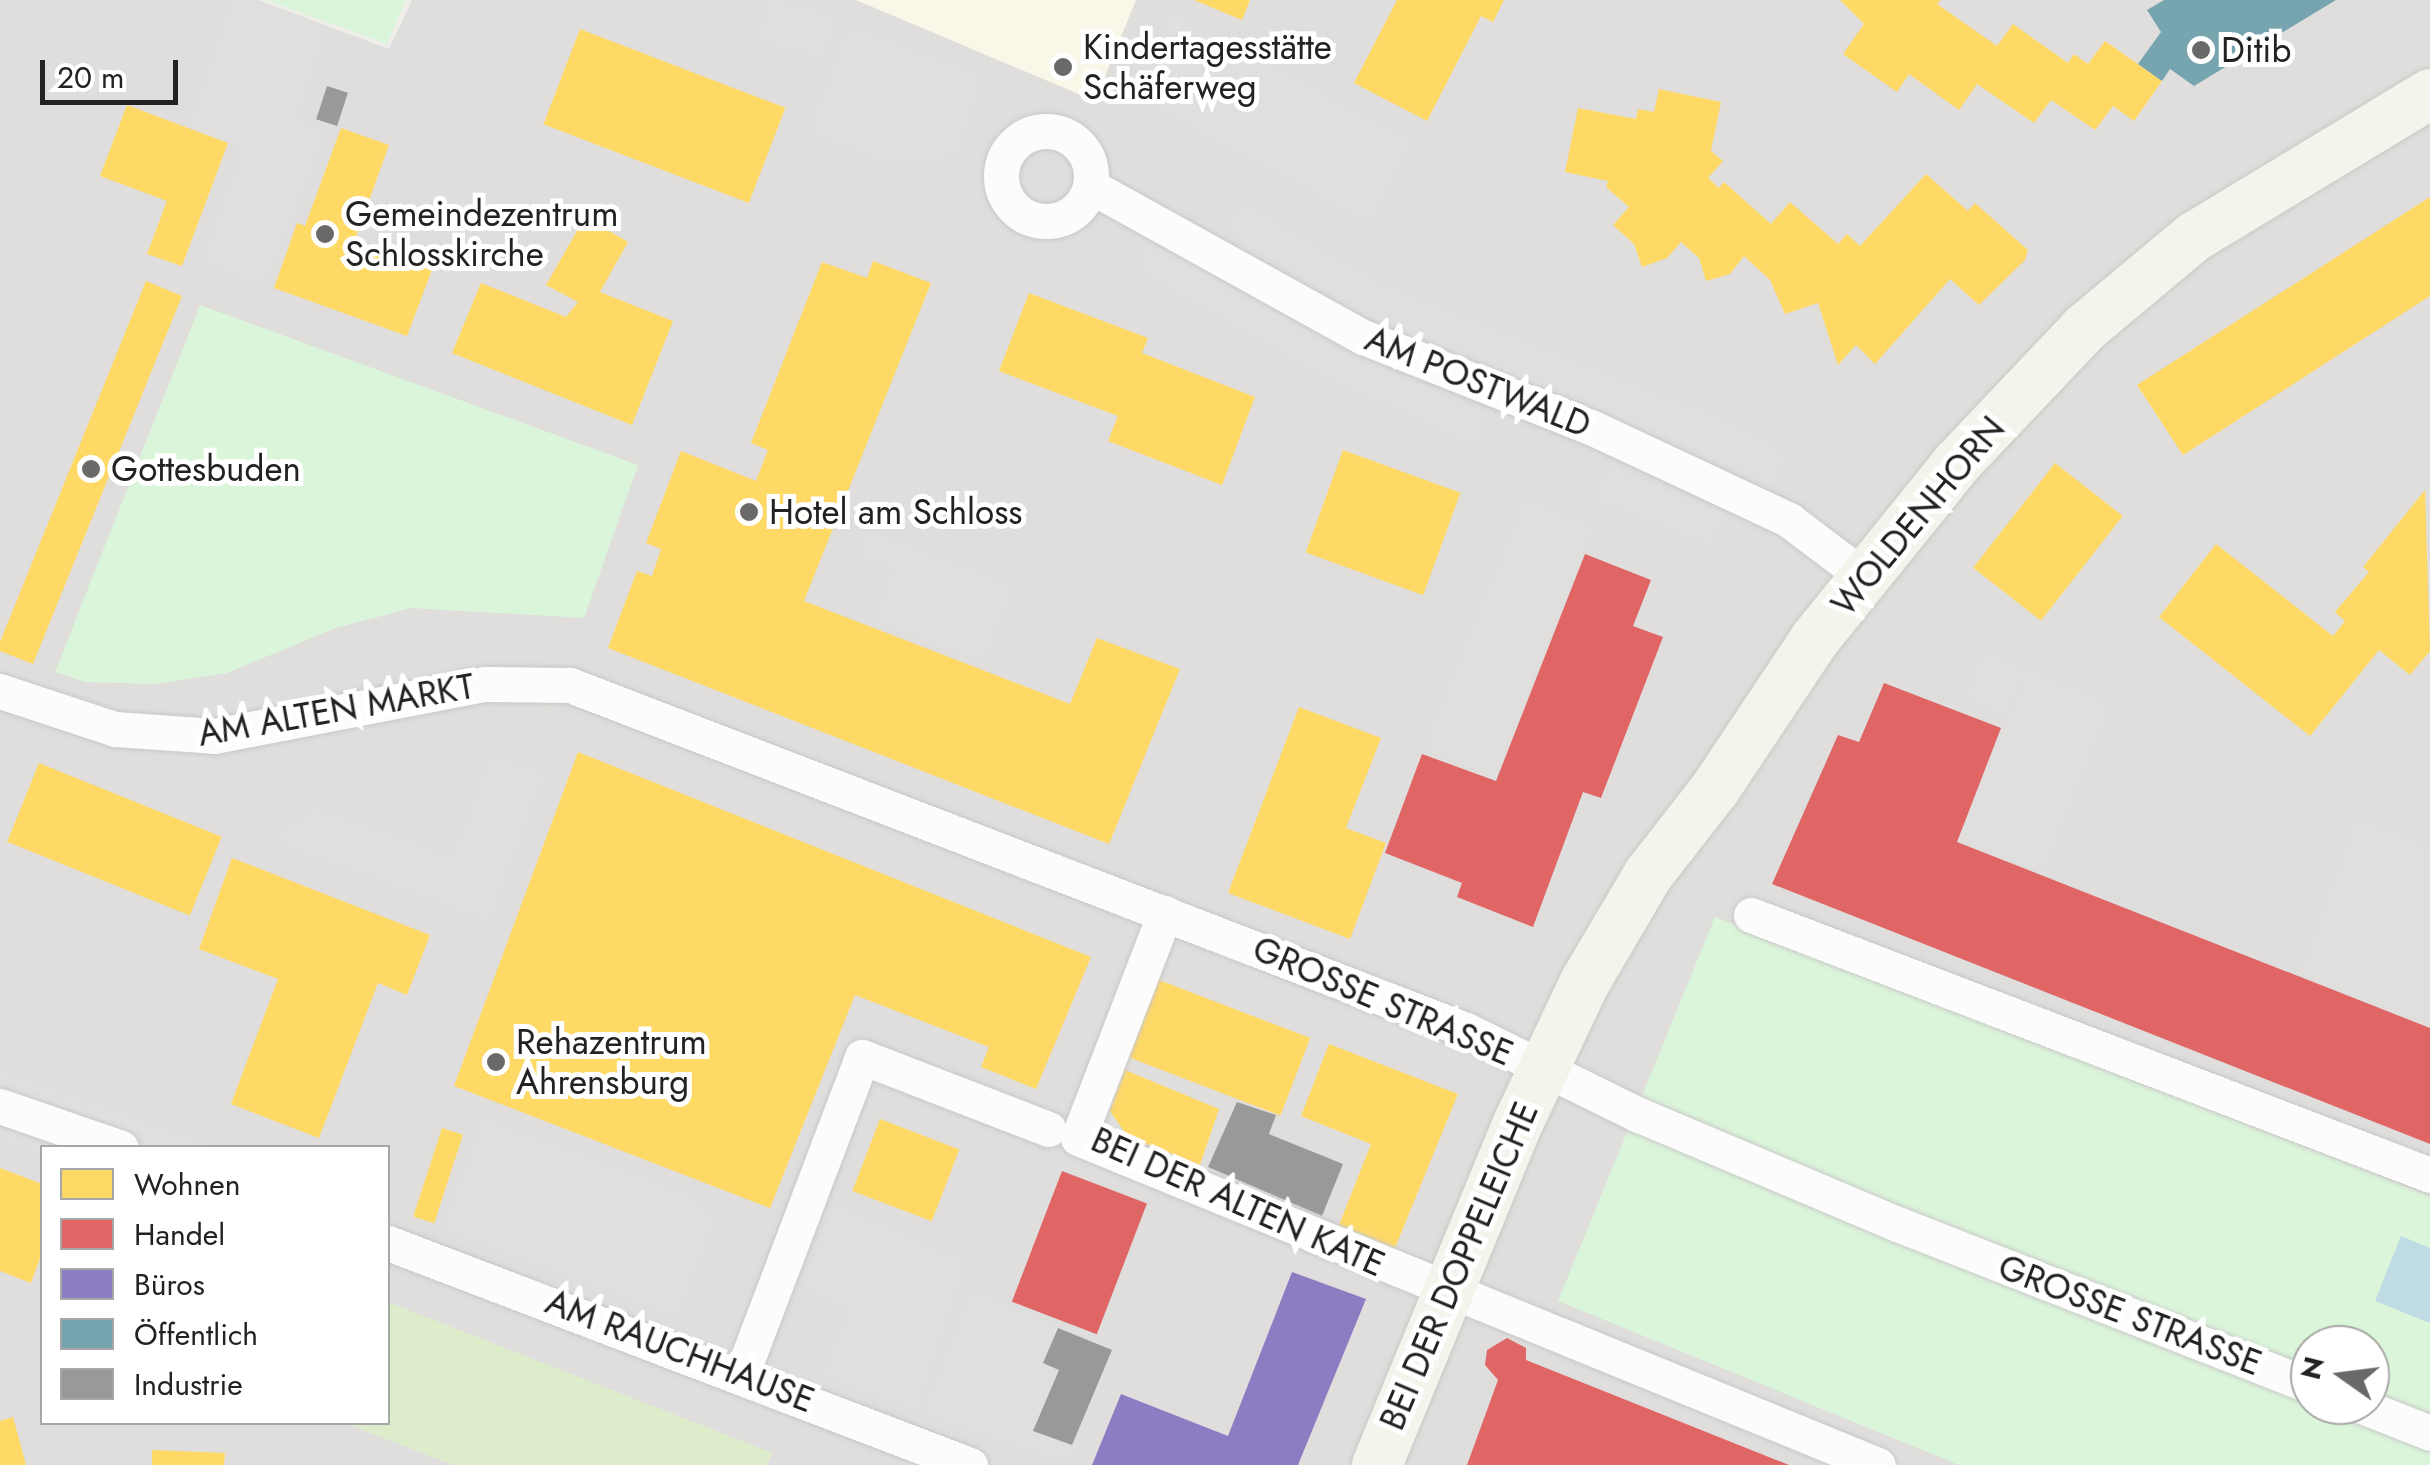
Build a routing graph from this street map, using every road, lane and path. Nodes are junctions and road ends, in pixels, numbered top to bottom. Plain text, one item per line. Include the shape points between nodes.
1 (2430, 94) edge
2 (1092, 187) dead end
3 (1864, 576) junction
4 (0, 692) edge
5 (672, 722) joint
6 (1165, 913) junction
7 (1751, 914) dead end
8 (1543, 1068) junction
9 (0, 1106) edge
10 (1049, 1129) dead end
11 (113, 1145) edge
12 (2430, 1175) edge
13 (390, 1244) edge
14 (1448, 1292) junction
15 (742, 1373) junction
16 (2290, 1378) edge
17 (2390, 1418) edge
18 (2430, 1434) edge
19 (970, 1465) edge
20 (1377, 1465) edge
21 (1878, 1465) edge

1 - 3 street, WOLDENHORN via 2298,169 2131,288 1956,464
2 - 3 street, AM POSTWALD via 1363,336 1593,428 1789,520
3 - 8 street, WOLDENHORN via 1648,874
4 - 5 street, AM ALTEN MARKT via 115,729 170,736 313,721 486,684 538,680
5 - 6 street, GROSSE STRASSE
6 - 8 street, GROSSE STRASSE via 1466,1030
6 - 14 street, BEI DER ALTEN KATE via 1078,1138
7 - 12 street
8 - 14 street, BEI DER DOPPELEICHE
8 - 16 street, GROSSE STRASSE via 1900,1224
9 - 11 street
10 - 15 street, BEI DER ALTEN KATE via 862,1057
13 - 15 street, AM RAUCHHAUSE
14 - 20 street, BEI DER DOPPELEICHE
14 - 21 street
15 - 19 street, AM RAUCHHAUSE
17 - 18 street

